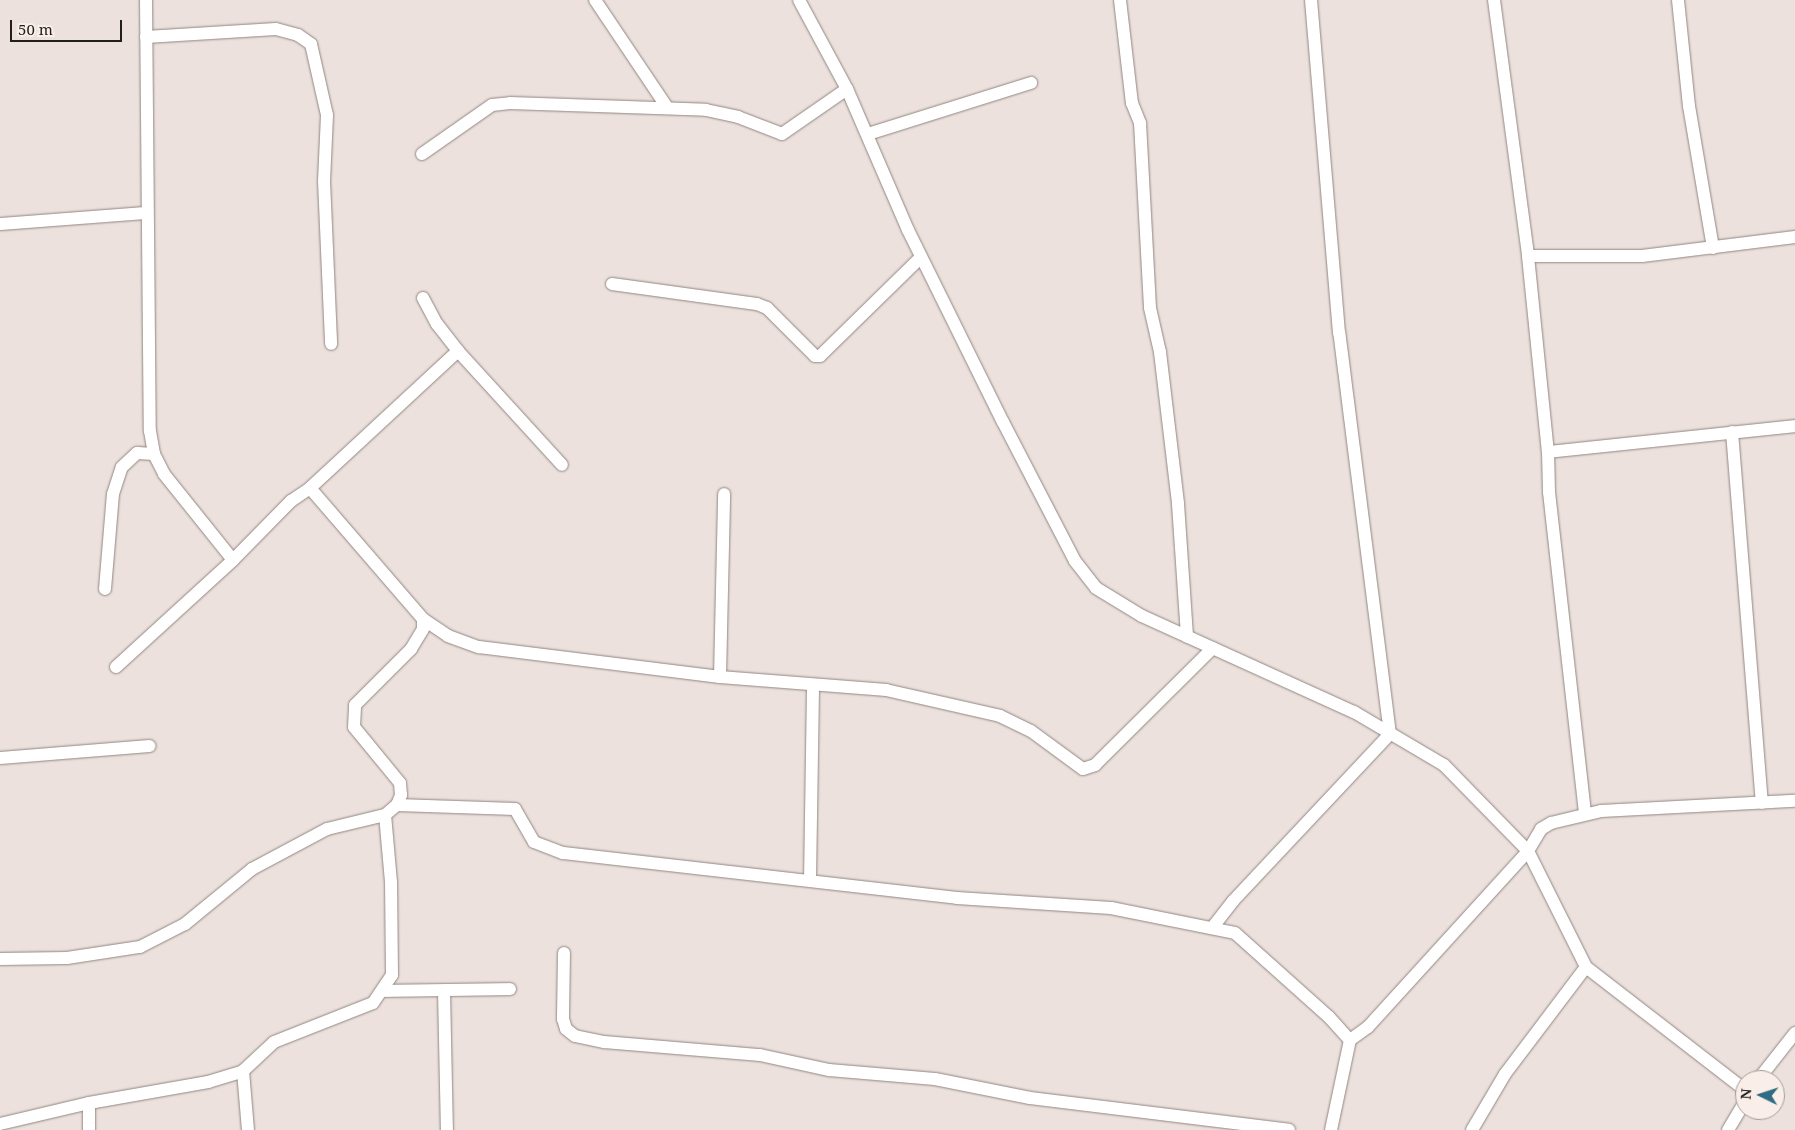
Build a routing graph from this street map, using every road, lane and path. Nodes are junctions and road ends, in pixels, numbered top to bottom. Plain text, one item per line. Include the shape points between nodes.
1 (146, 0) edge
2 (595, 0) edge
3 (799, 0) edge
4 (1120, 0) edge
5 (1311, 0) edge
6 (1494, 0) edge
7 (1678, 0) edge
8 (146, 37) junction
9 (1031, 82) dead end
10 (847, 89) junction
11 (667, 107) junction
12 (868, 134) junction
13 (422, 154) dead end
14 (146, 213) junction
15 (0, 224) edge
16 (1795, 237) edge
17 (1713, 248) junction
18 (921, 256) junction
19 (1528, 256) junction
20 (612, 284) dead end
21 (423, 298) dead end
22 (331, 344) dead end
23 (458, 351) junction
24 (1795, 426) edge
25 (1732, 432) junction
26 (1548, 452) junction
27 (154, 454) junction
28 (562, 465) dead end
29 (310, 488) junction
30 (724, 494) dead end
31 (233, 560) junction
32 (105, 589) dead end
33 (423, 619) junction
34 (1187, 637) junction
35 (1213, 648) junction
36 (116, 667) dead end
37 (720, 677) junction
38 (812, 687) junction
39 (1390, 734) junction
40 (150, 746) dead end
41 (0, 758) edge
42 (401, 789) junction
43 (1795, 801) edge
44 (1762, 803) junction
45 (397, 805) junction
46 (412, 805) junction
47 (1585, 813) junction
48 (385, 815) junction
49 (1528, 851) junction
50 (810, 880) junction
51 (1212, 928) junction
52 (564, 953) dead end
53 (0, 959) edge
54 (1586, 967) junction
55 (510, 989) dead end
56 (384, 991) junction
57 (444, 991) junction
58 (1795, 1033) edge
59 (1350, 1040) junction
60 (1766, 1070) edge
61 (243, 1071) junction
62 (1735, 1082) edge
63 (89, 1103) junction
64 (1735, 1118) edge
65 (0, 1124) edge
66 (89, 1130) edge
67 (248, 1130) edge
68 (447, 1130) edge
69 (1289, 1130) edge
70 (1331, 1130) edge
71 (1472, 1130) edge
72 (1728, 1130) edge

1 - 8 street
2 - 11 street
3 - 10 street
4 - 34 street via 1132,103 1140,123 1150,308 1160,352 1178,504
5 - 39 street via 1339,333
6 - 19 street
7 - 17 street via 1690,106
8 - 14 street
8 - 22 street via 276,29 298,35 311,44 327,115 324,181
9 - 12 street
10 - 11 street via 782,134 738,117
10 - 12 street
11 - 13 street via 492,105
12 - 18 street
14 - 15 street
14 - 27 street via 150,431
16 - 17 street
17 - 19 street via 1642,256
18 - 20 street via 820,356 815,356 767,308 757,304
18 - 34 street via 1074,561 1096,588 1142,616
19 - 26 street
21 - 23 street via 437,324
23 - 28 street
23 - 29 street
24 - 25 street
25 - 26 street
25 - 44 street
26 - 47 street via 1549,492
27 - 31 street via 164,474
27 - 32 street via 137,453 122,467 113,494
29 - 31 street via 291,501
29 - 33 street
30 - 37 street
31 - 36 street
33 - 37 street via 448,636 479,647
33 - 42 street via 423,629 411,649 355,705 353,716 354,726 400,783
34 - 35 street
35 - 38 street via 1090,768 1083,768 1031,731 1000,716 886,690
35 - 39 street via 1354,712
37 - 38 street
38 - 50 street
39 - 49 street via 1444,765
39 - 51 street via 1233,901
40 - 41 street
42 - 45 street
42 - 46 street
43 - 44 street
44 - 47 street
45 - 46 street
45 - 48 street
46 - 50 street via 514,810 534,842 563,853
47 - 49 street via 1541,829
48 - 53 street via 327,829 252,869 185,924 140,947 67,958
48 - 56 street via 391,882 392,975
49 - 54 street
49 - 59 street via 1368,1027
50 - 51 street via 957,898 1112,908
51 - 59 street via 1235,933 1246,940
52 - 69 street via 563,1019 566,1029 576,1036 604,1042 760,1055 829,1070 935,1079 1030,1098
54 - 62 street
54 - 71 street via 1505,1074
55 - 57 street
56 - 57 street
56 - 61 street via 373,1003 274,1042
57 - 68 street
58 - 60 street
59 - 70 street
61 - 63 street via 208,1082
61 - 67 street
63 - 65 street
63 - 66 street
64 - 72 street

